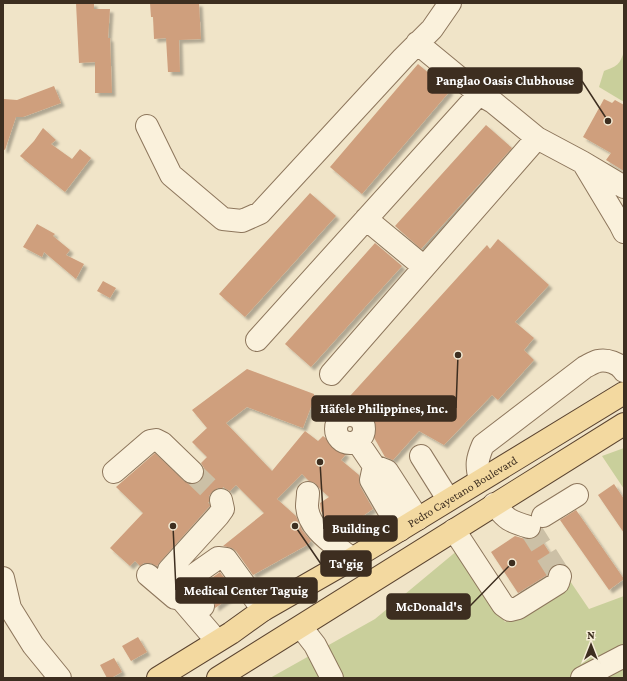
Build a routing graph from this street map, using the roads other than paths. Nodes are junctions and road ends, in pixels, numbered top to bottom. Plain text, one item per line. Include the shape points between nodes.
1 (450, 3) edge
2 (418, 43) junction
3 (479, 94) junction
4 (147, 126) dead end
5 (537, 138) junction
6 (582, 162) junction
7 (624, 187) edge
8 (366, 219) junction
9 (623, 226) edge
10 (424, 267) junction
11 (257, 340) dead end
12 (624, 371) edge
13 (331, 374) dead end
14 (624, 393) edge
15 (624, 424) edge
16 (357, 441) dead end
17 (421, 456) dead end
18 (374, 466) junction
19 (114, 472) dead end
20 (192, 472) tunnel mouth
21 (480, 480) junction
22 (308, 493) dead end
23 (577, 495) dead end
24 (448, 499) junction
25 (221, 500) dead end
26 (494, 504) junction
27 (418, 519) junction
28 (400, 530) junction
29 (454, 530) junction
30 (352, 559) junction
31 (148, 575) dead end
32 (560, 576) dead end
33 (3, 578) edge
34 (263, 610) junction
35 (196, 616) junction
36 (301, 627) junction
37 (222, 638) junction
38 (624, 656) edge
39 (226, 673) edge
40 (60, 678) edge
41 (158, 678) edge
42 (332, 678) edge
43 (582, 678) edge

1 - 2 street via 432,29
2 - 3 street
2 - 4 street via 260,213 242,221 223,219 171,175
3 - 5 street via 493,102
3 - 8 street
5 - 6 street
5 - 10 street
6 - 7 street
6 - 9 street
8 - 10 street
8 - 11 street
10 - 13 street
12 - 21 street via 622,367 610,361 598,361 585,367 483,445 477,457
14 - 21 main road, Pedro Cayetano Boulevard
15 - 26 main road
16 - 18 street
17 - 24 street
18 - 27 street via 388,472
18 - 28 street via 371,480
19 - 20 street via 150,441 156,440
21 - 24 main road, Pedro Cayetano Boulevard
22 - 30 street via 310,519 319,531
23 - 26 street via 536,521 510,521
24 - 27 main road, Pedro Cayetano Boulevard
25 - 35 street via 221,513 169,570 167,577 169,585
26 - 29 main road
27 - 28 main road, Pedro Cayetano Boulevard
28 - 30 main road, Pedro Cayetano Boulevard
29 - 32 street via 503,605 510,610 518,608 558,582
29 - 36 main road
30 - 34 main road, Pedro Cayetano Boulevard
31 - 35 street
33 - 40 street via 10,608 33,645
34 - 37 main road, Pedro Cayetano Boulevard
34 - 37 street via 226,559 218,558 187,582
35 - 37 street
36 - 39 main road
36 - 42 street via 315,645
37 - 39 main road
37 - 41 main road, Pedro Cayetano Boulevard
38 - 43 street

